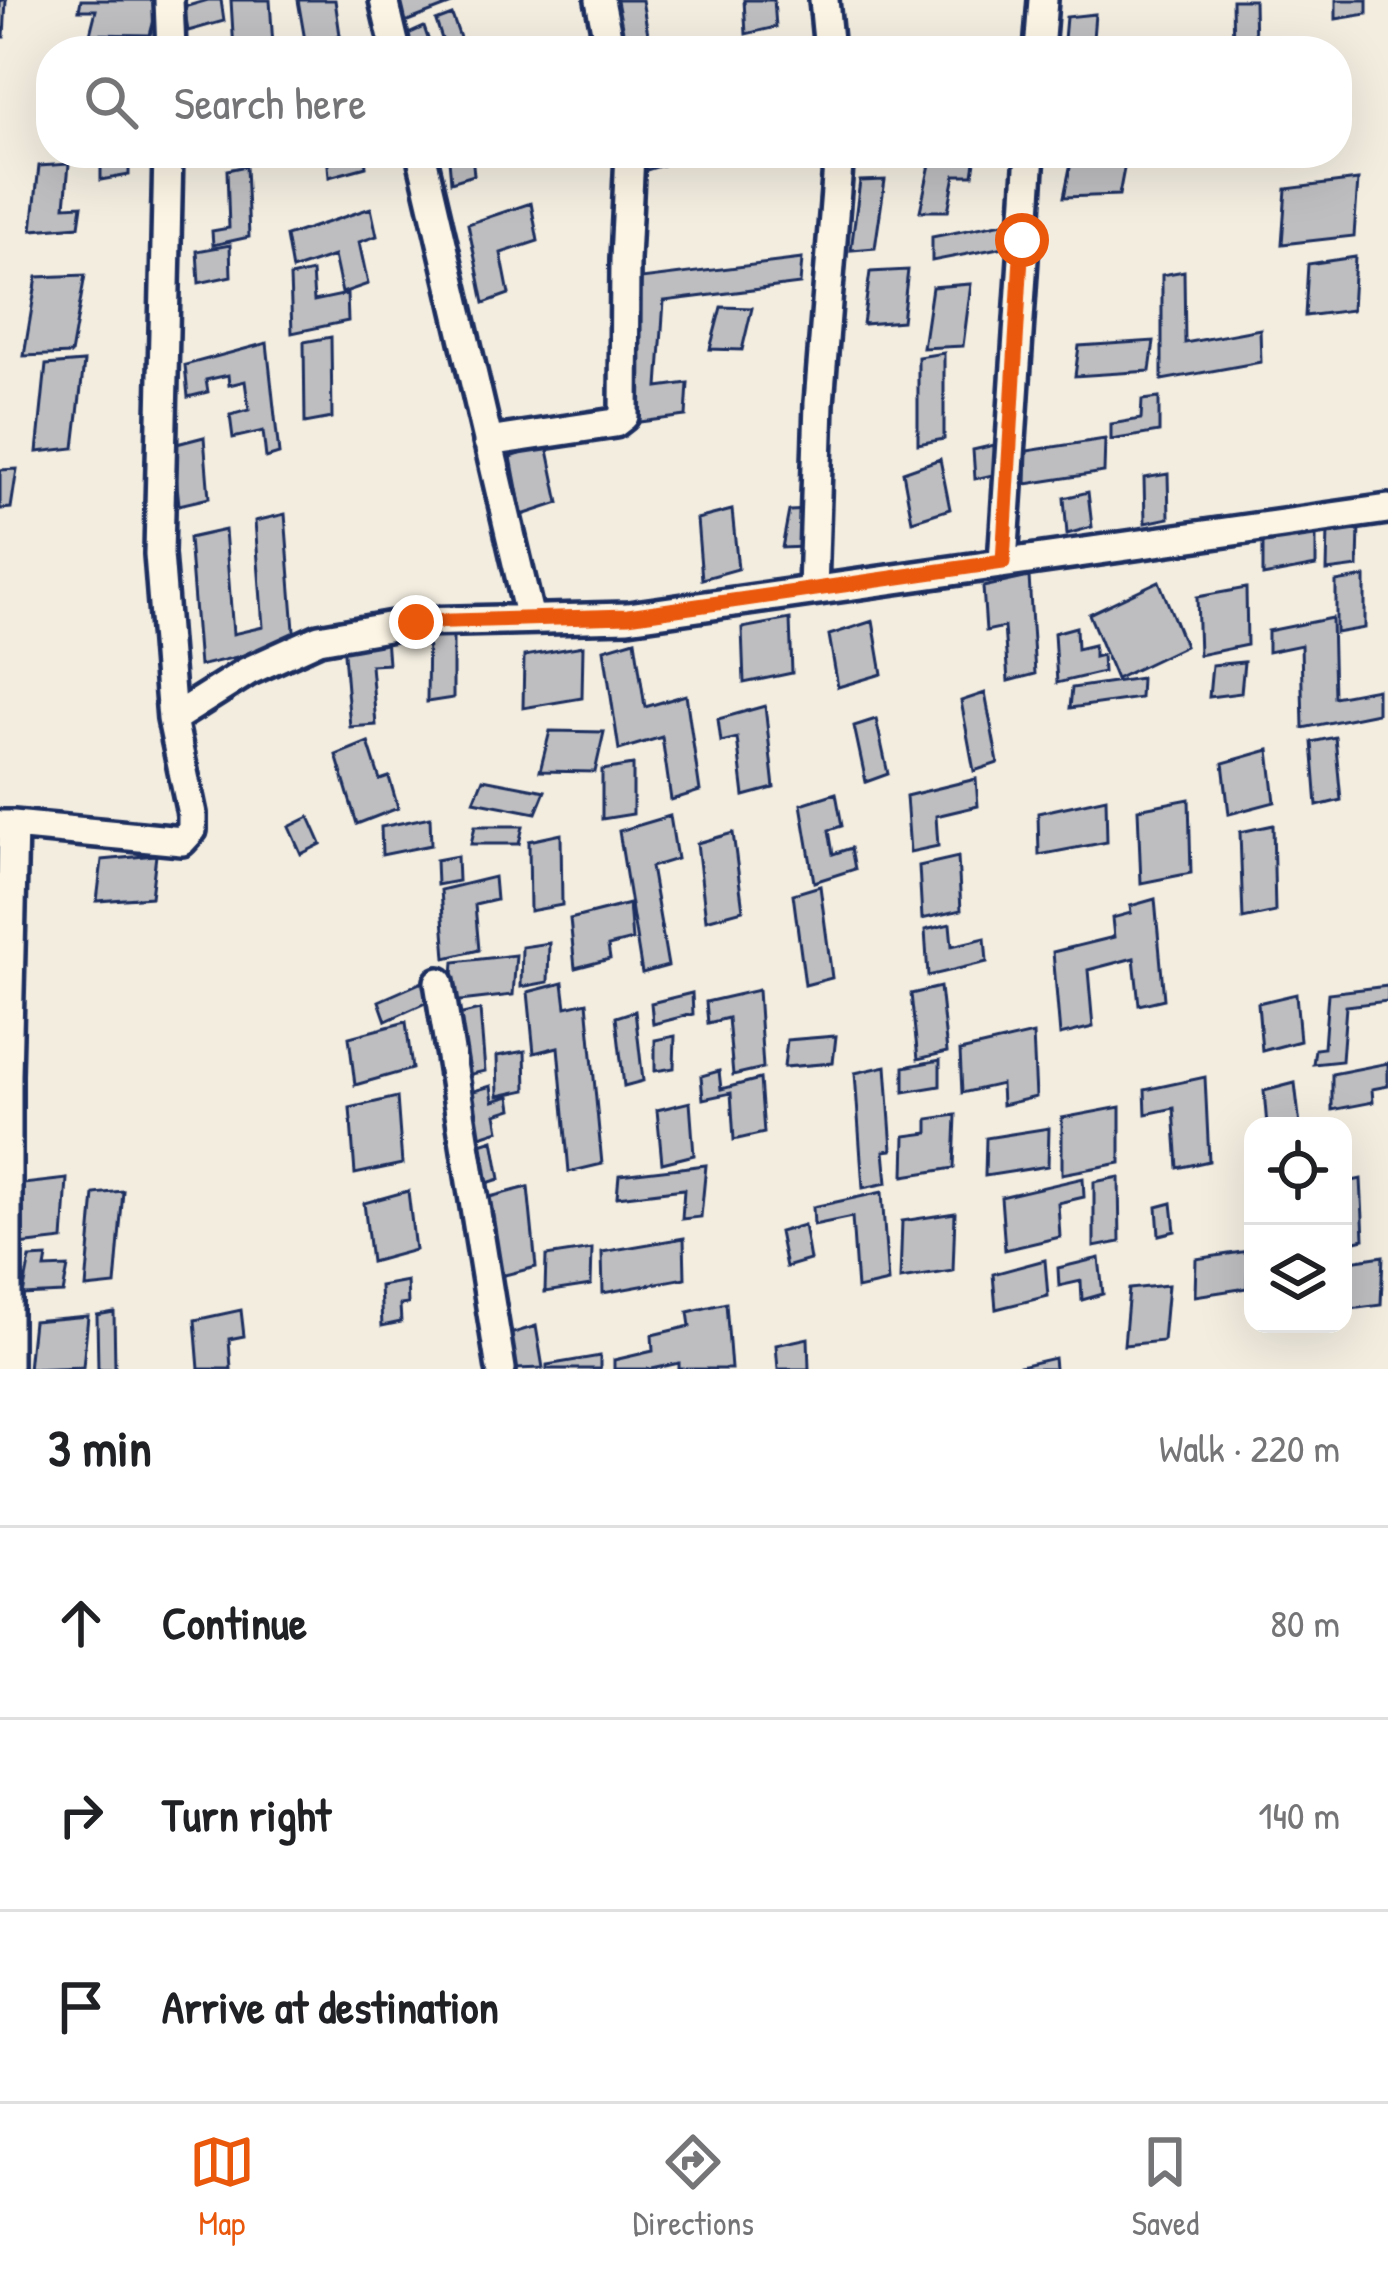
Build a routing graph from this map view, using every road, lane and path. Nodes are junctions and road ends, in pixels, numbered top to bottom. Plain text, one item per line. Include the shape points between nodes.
1 (169, 0) edge
2 (384, 0) edge
3 (600, 0) edge
4 (824, 0) edge
5 (1043, 0) edge
6 (170, 36) edge
7 (392, 36) edge
8 (607, 36) edge
9 (828, 36) edge
10 (1040, 36) edge
11 (169, 168) edge
12 (424, 168) edge
13 (629, 168) edge
14 (841, 168) edge
15 (1029, 168) edge
16 (488, 442) junction
17 (1388, 508) edge
18 (1003, 562) junction
19 (813, 590) junction
20 (530, 619) junction
21 (172, 719) junction
22 (7, 825) edge
23 (440, 982) dead end
24 (3, 1075) edge
25 (3, 1302) edge
26 (7, 1369) edge
27 (501, 1369) edge

1 - 6 street
2 - 7 street
3 - 8 street
4 - 9 street
5 - 10 street
11 - 21 street via 159,554
12 - 16 street
13 - 16 street via 625,416
14 - 19 street via 819,403
15 - 18 street
16 - 20 street
17 - 18 street
18 - 19 street
19 - 20 street via 628,616
20 - 21 street via 416,622 319,639
21 - 22 street via 192,814 182,842
22 - 24 street
23 - 27 street
24 - 25 street
25 - 26 street

